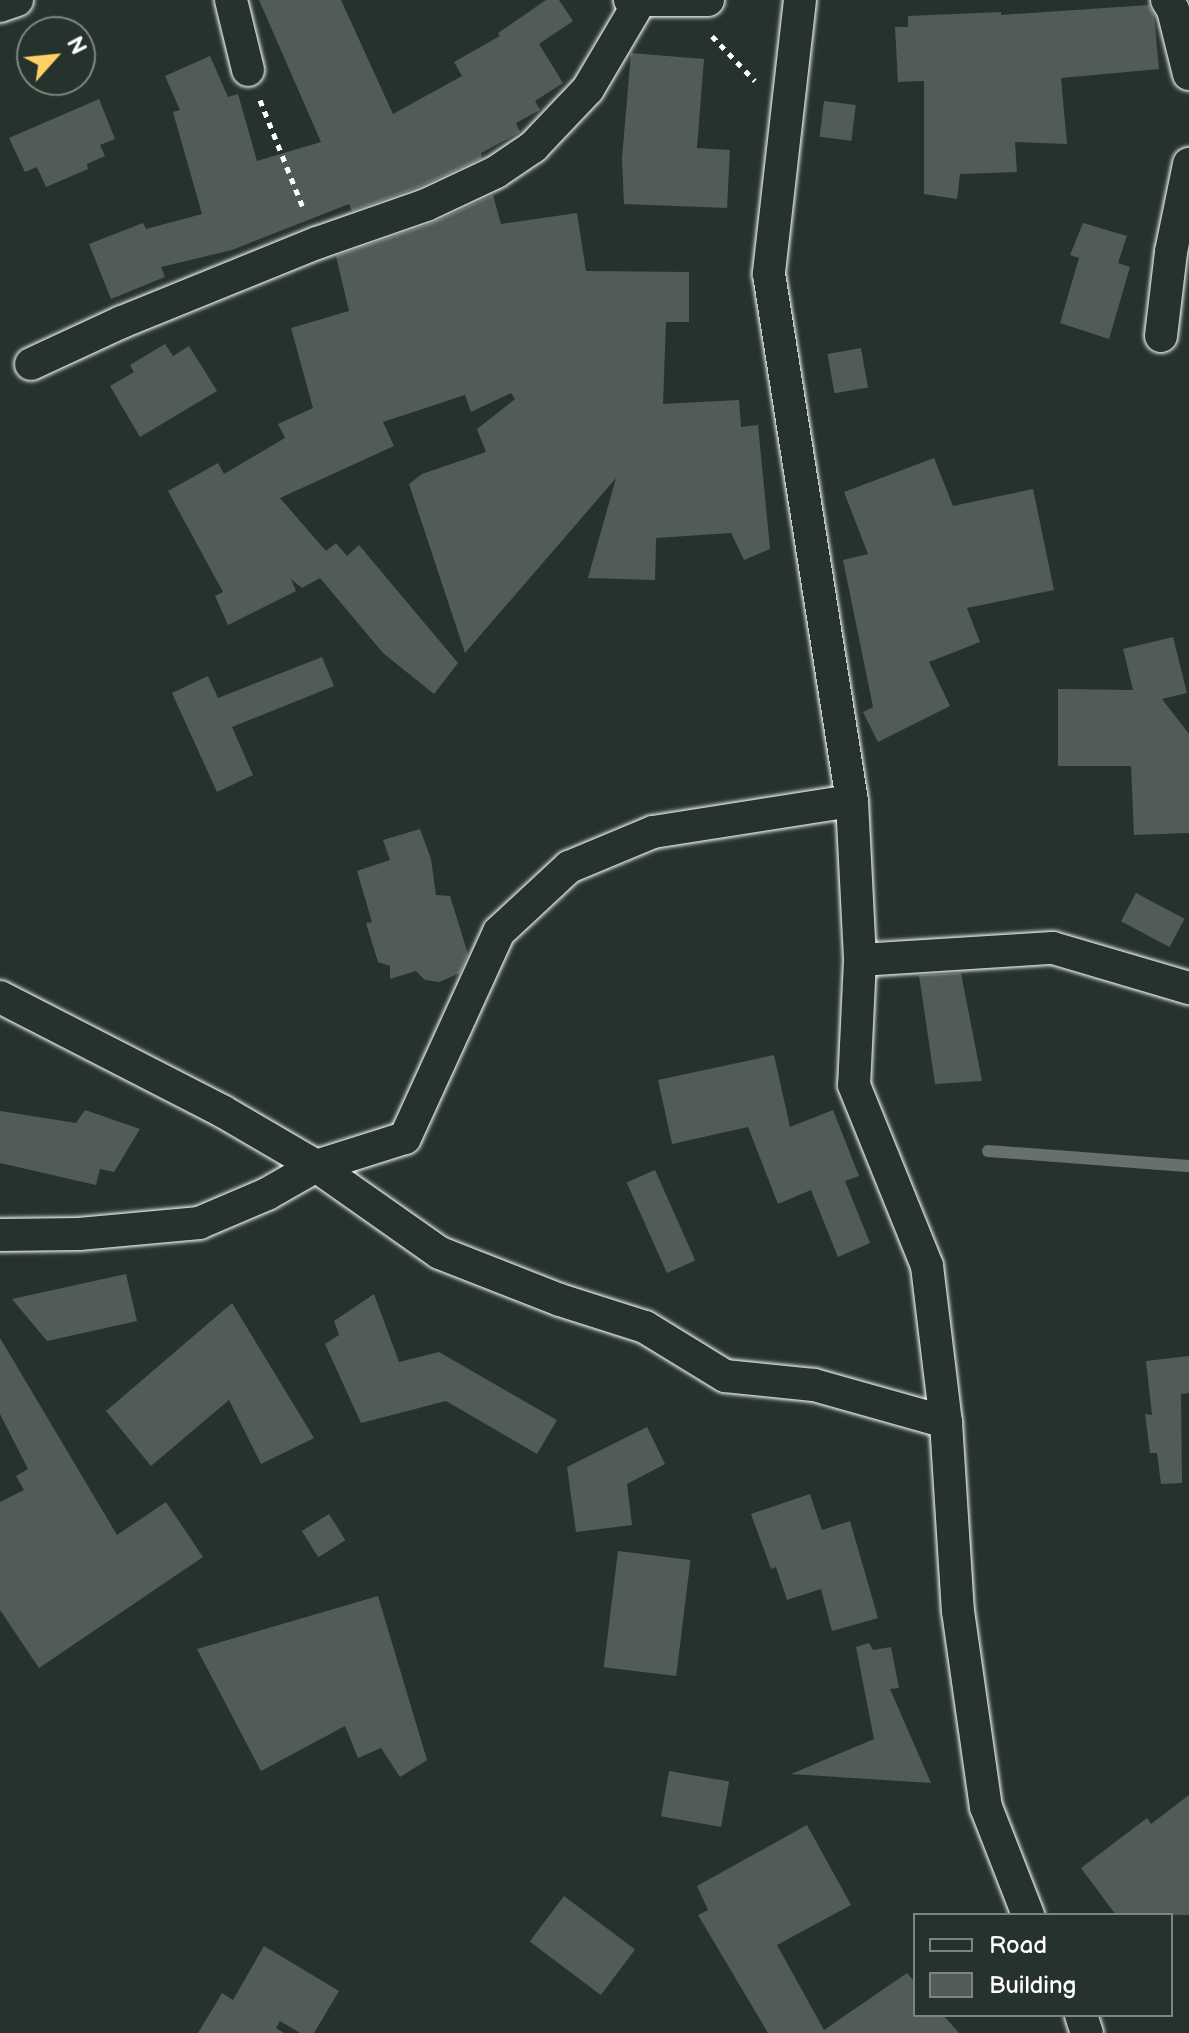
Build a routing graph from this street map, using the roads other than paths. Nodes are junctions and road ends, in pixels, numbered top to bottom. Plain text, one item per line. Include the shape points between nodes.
1 (17, 0) edge
2 (231, 0) edge
3 (708, 0) edge
4 (800, 0) edge
5 (1167, 0) edge
6 (635, 1) edge
7 (0, 6) edge
8 (248, 70) road end
9 (1189, 74) edge
10 (1189, 164) edge
11 (1161, 336) dead end
12 (31, 364) dead end
13 (852, 801) junction
14 (860, 960) junction
15 (1189, 988) edge
16 (0, 997) edge
17 (316, 1166) junction
18 (0, 1235) edge
19 (946, 1422) junction
20 (1027, 1913) edge

1 - 7 street
2 - 8 street
3 - 6 street
4 - 13 street via 769,274
5 - 9 street
6 - 12 street via 588,89 533,147 496,172 426,205 122,322
10 - 11 street
13 - 14 street
13 - 17 street via 653,832 569,867 499,932 405,1138
14 - 15 street via 1053,948
14 - 19 street via 854,1085 927,1266
16 - 17 street via 222,1111
17 - 18 street via 199,1223
17 - 19 street via 440,1253 645,1327 725,1376 814,1385
19 - 20 street via 958,1611 986,1807

